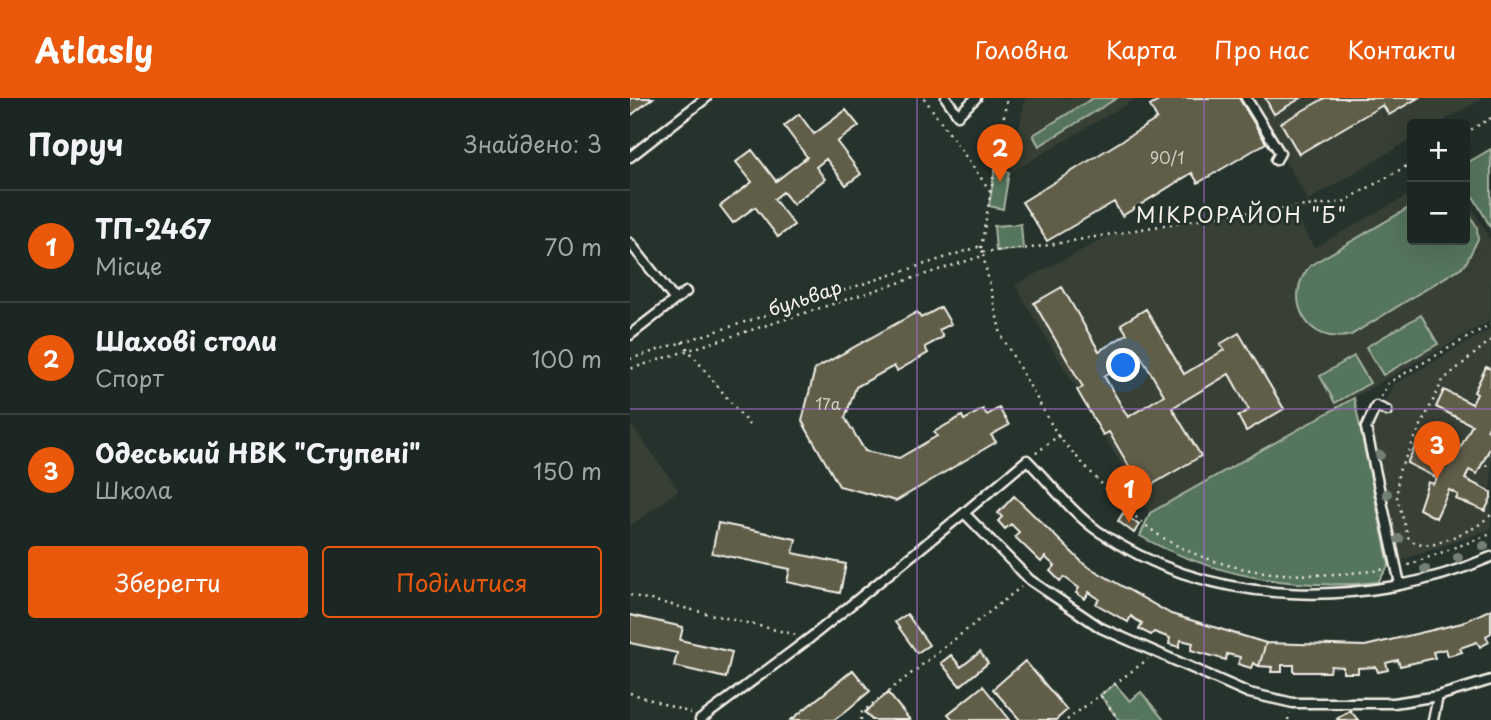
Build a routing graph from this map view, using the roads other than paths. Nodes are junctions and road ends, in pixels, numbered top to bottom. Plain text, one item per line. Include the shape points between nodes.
1 (706, 98) edge
2 (946, 98) edge
3 (976, 98) edge
4 (1246, 98) edge
5 (630, 157) edge
6 (1276, 160) dead end
7 (630, 243) edge
8 (686, 292) dead end
9 (676, 300) junction
10 (630, 335) edge
11 (1387, 411) dead end
12 (964, 513) junction
13 (1491, 557) edge
14 (1400, 584) junction
15 (1491, 680) edge
16 (1438, 696) junction
17 (702, 718) edge
18 (1433, 720) edge

1 - 5 lane
2 - 3 lane via 958,115
4 - 6 lane via 1280,153
7 - 9 lane
8 - 9 lane
9 - 10 lane
11 - 14 lane via 1376,406 1366,428
12 - 14 lane via 1027,460 1097,530 1141,555 1211,582 1267,592 1321,594
12 - 16 lane via 1030,580 1101,628 1249,693 1293,703 1394,703
12 - 17 lane via 810,638
13 - 14 lane
15 - 16 lane
16 - 18 lane

